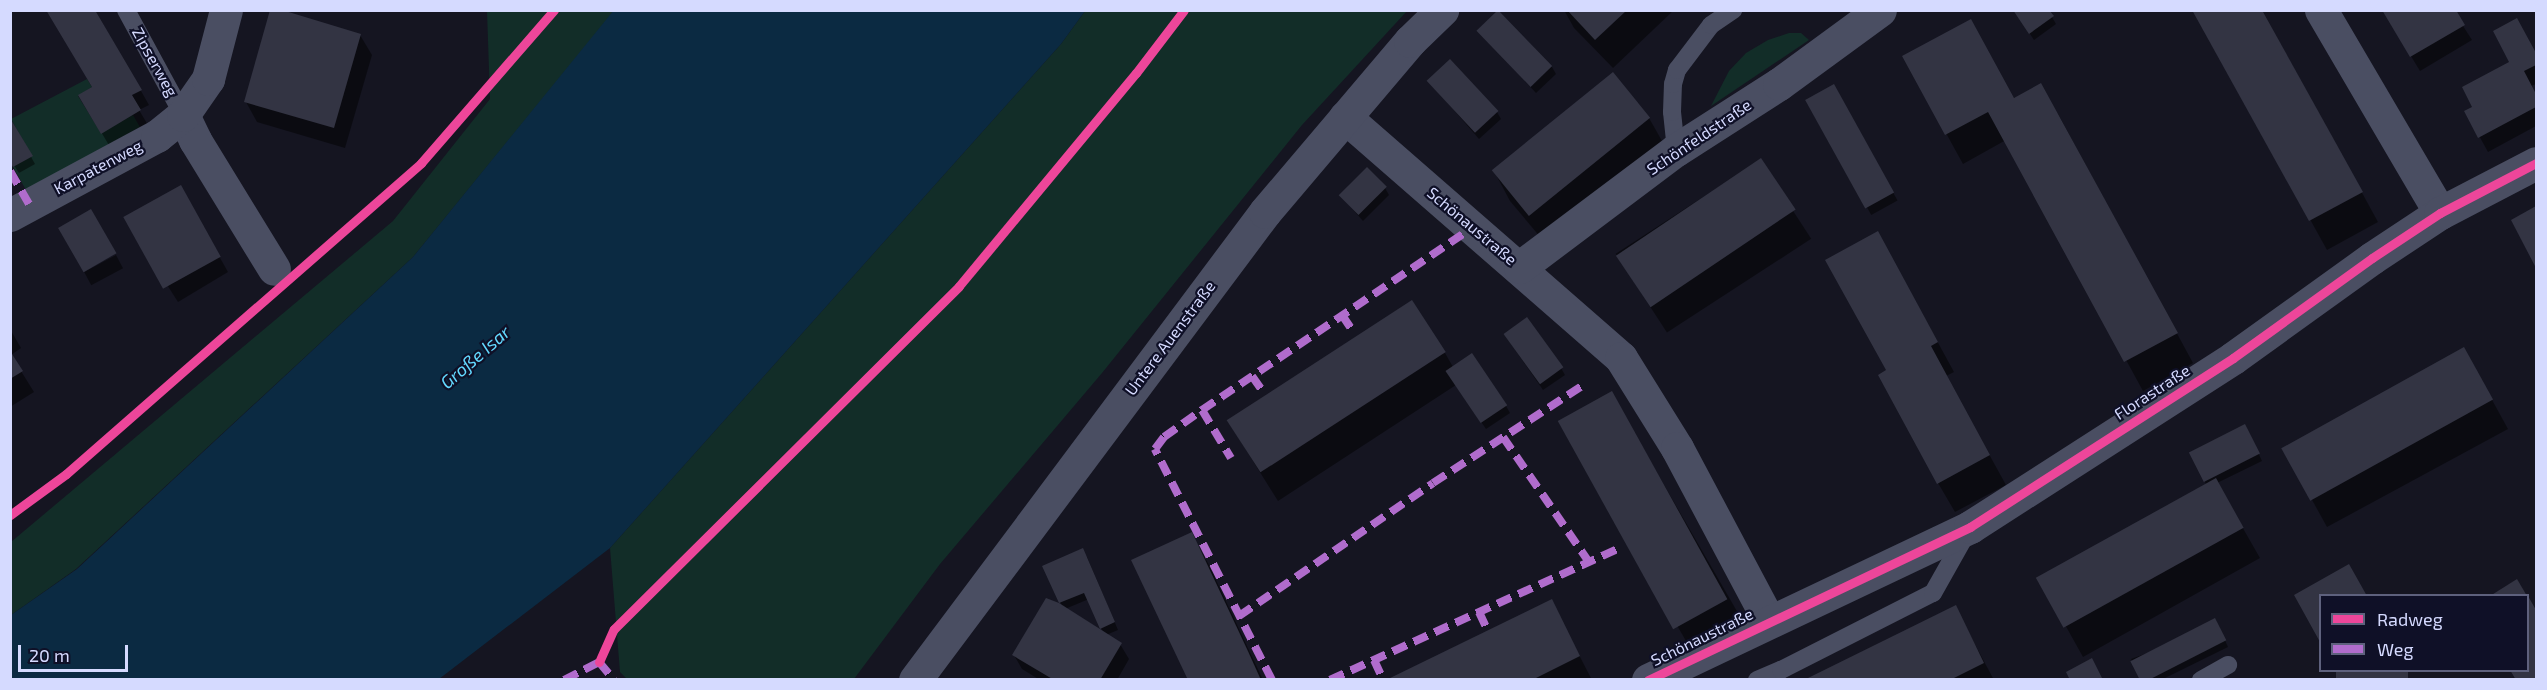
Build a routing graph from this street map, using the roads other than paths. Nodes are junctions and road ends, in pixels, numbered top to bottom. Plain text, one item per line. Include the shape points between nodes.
1 (126, 10) edge
2 (1442, 10) edge
3 (1732, 10) edge
4 (2321, 10) edge
5 (226, 11) edge
6 (1866, 14) edge
7 (183, 115) junction
8 (1345, 117) junction
9 (1676, 150) junction
10 (2536, 163) edge
11 (2440, 213) junction
12 (10, 214) edge
13 (1520, 267) junction
14 (274, 269) dead end
15 (1970, 527) junction
16 (1769, 621) junction
17 (2228, 665) dead end
18 (1691, 670) edge
19 (915, 680) edge
20 (1647, 680) edge
21 (1757, 680) edge
22 (2201, 680) edge

1 - 7 lane, Zipserweg
2 - 8 street, Untere Auenstraße
3 - 9 lane via 1711,25 1677,70 1672,112
4 - 11 street
5 - 7 street, Karpatenweg via 222,52
6 - 9 street, Schönfeldstraße via 1779,84
7 - 12 street, Karpatenweg via 157,136
7 - 14 street
8 - 13 street, Schönaustraße
8 - 19 street, Untere Auenstraße via 1265,212
9 - 13 street, Schönfeldstraße
10 - 11 street, Florastraße
11 - 15 street, Florastraße via 2233,358
13 - 16 street, Schönaustraße via 1621,358 1677,448
15 - 16 street, Florastraße
15 - 21 lane via 1933,593
16 - 18 street, Schönaustraße
17 - 22 lane
18 - 20 street, Schönaustraße

